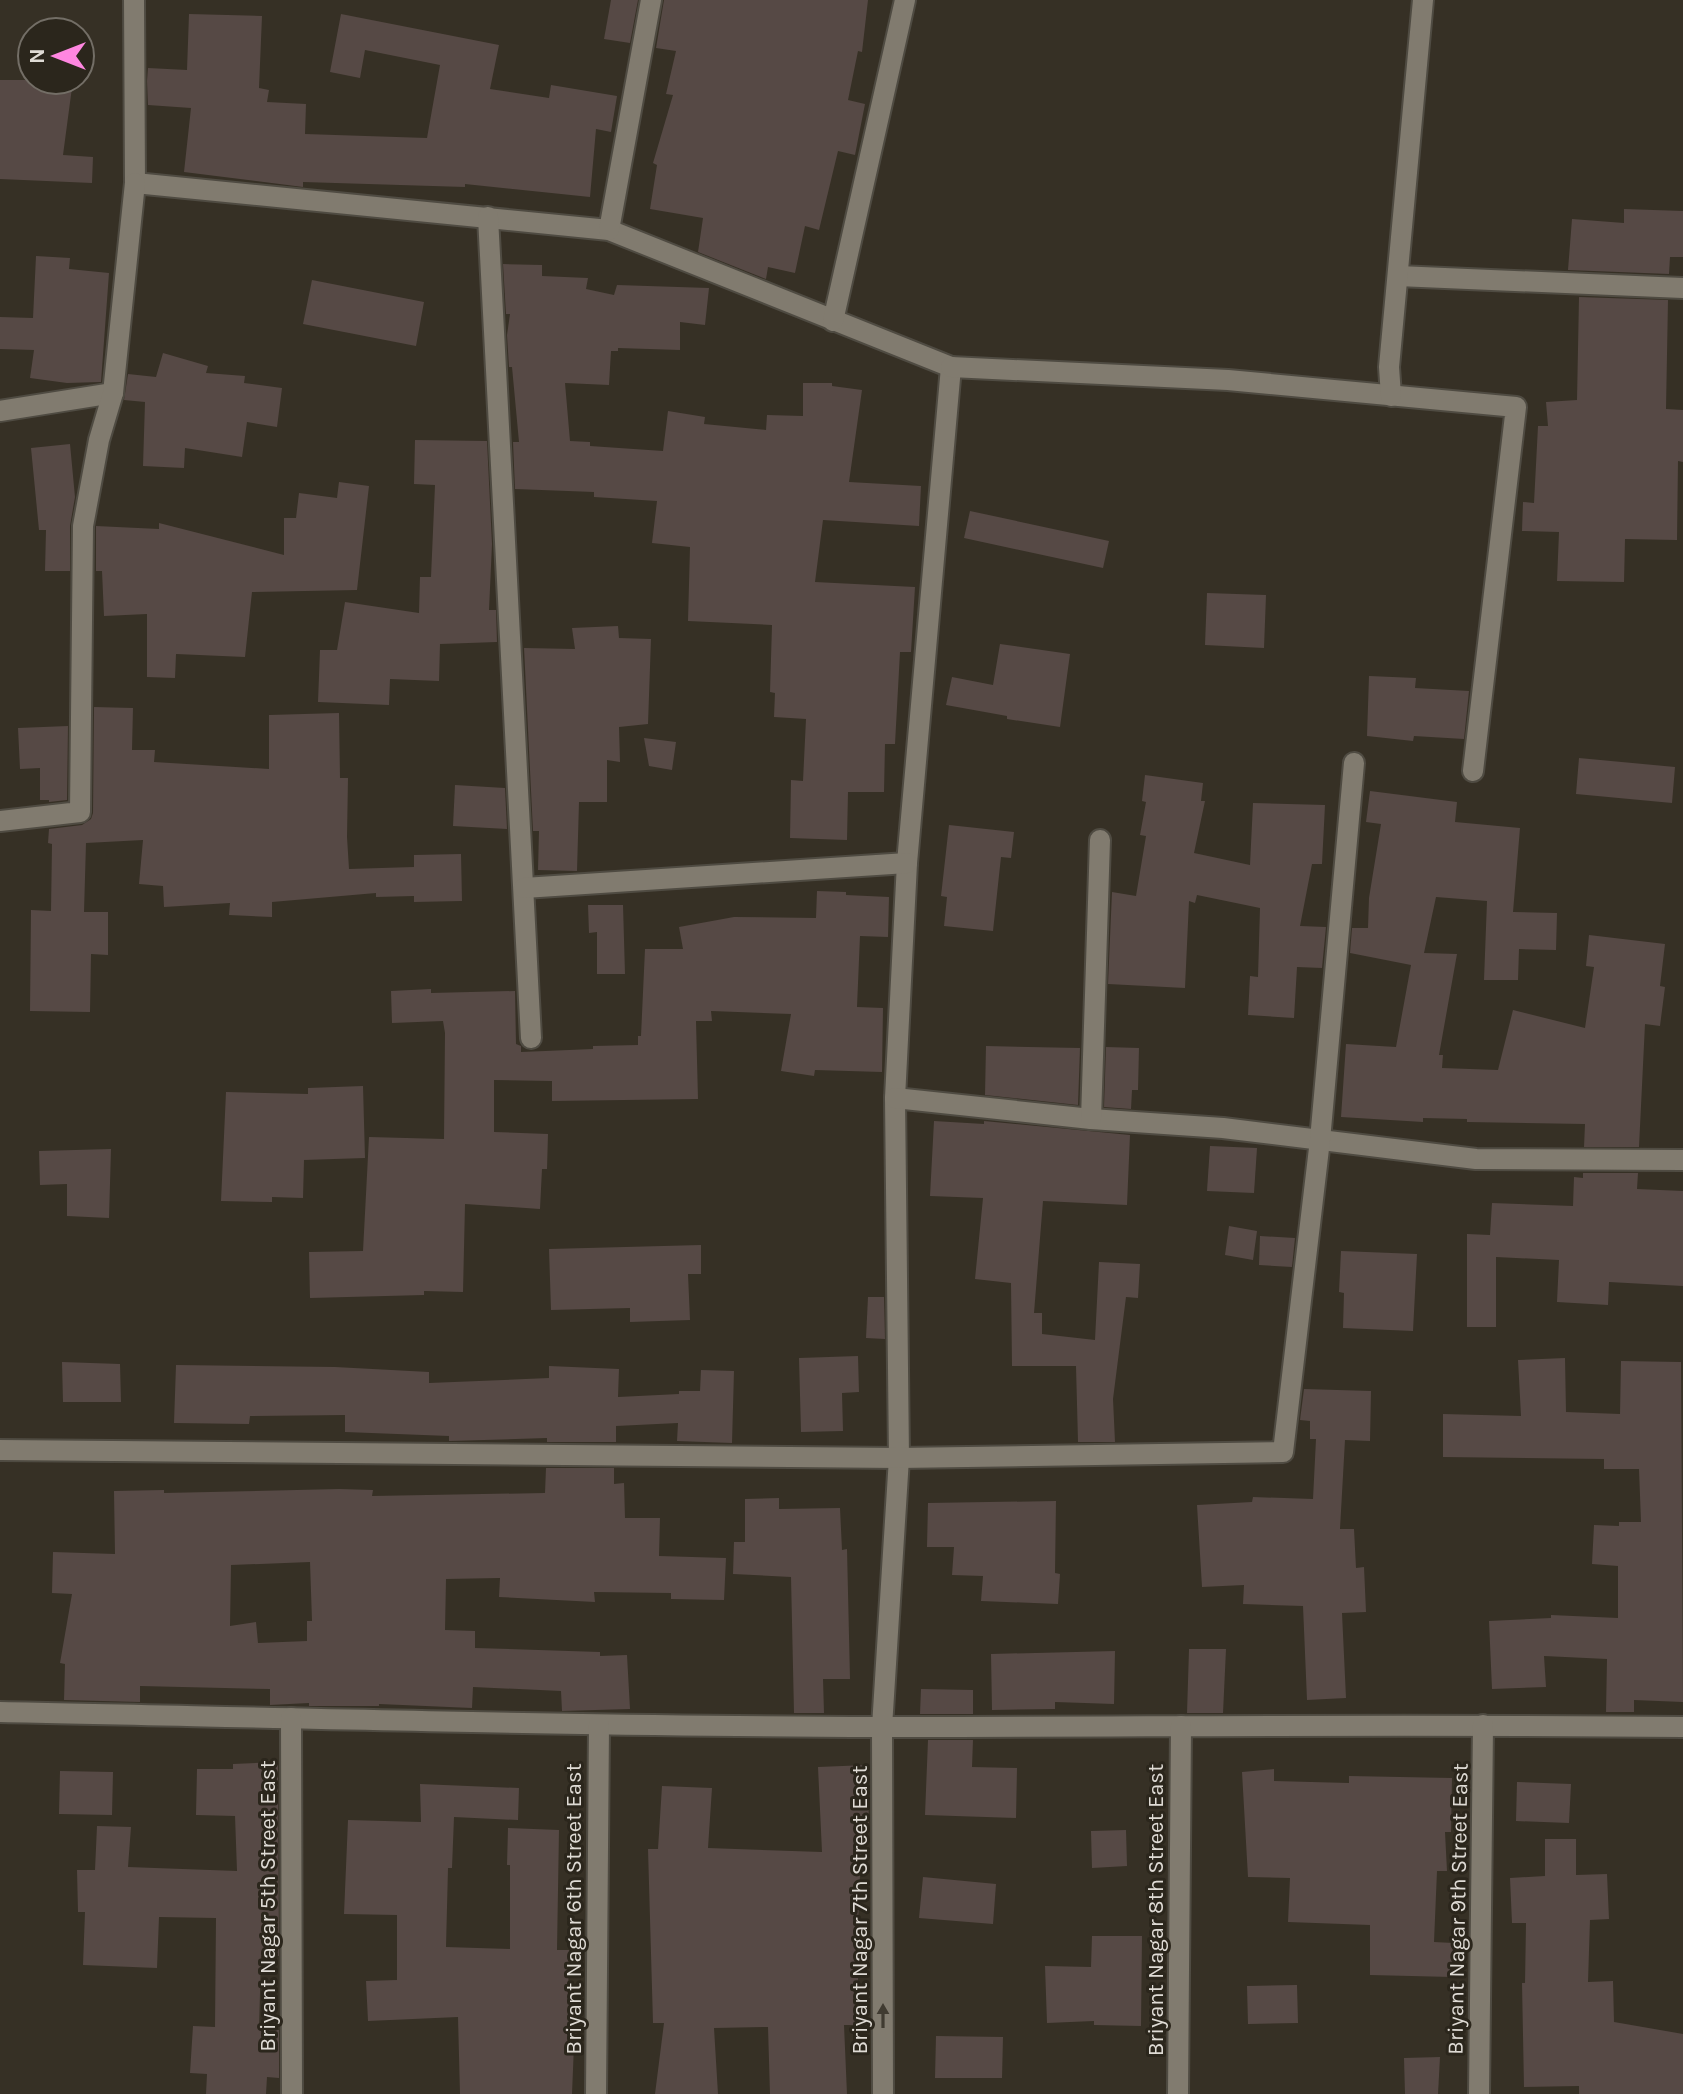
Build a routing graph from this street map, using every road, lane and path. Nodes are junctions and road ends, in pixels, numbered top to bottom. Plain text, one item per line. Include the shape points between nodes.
1 (134, 0) edge
2 (651, 0) edge
3 (905, 0) edge
4 (1423, 0) edge
5 (135, 183) junction
6 (488, 217) junction
7 (609, 230) junction
8 (1398, 276) junction
9 (1683, 288) edge
10 (833, 321) junction
11 (951, 367) junction
12 (113, 393) junction
13 (1391, 396) junction
14 (0, 411) edge
15 (1354, 763) dead end
16 (1473, 771) dead end
17 (0, 821) edge
18 (1100, 840) dead end
19 (907, 863) junction
20 (524, 888) junction
21 (531, 1038) dead end
22 (895, 1098) junction
23 (1091, 1119) junction
24 (1320, 1140) junction
25 (1683, 1160) edge
26 (0, 1450) edge
27 (899, 1458) junction
28 (0, 1712) edge
29 (291, 1718) junction
30 (599, 1725) junction
31 (1483, 1725) junction
32 (1181, 1726) junction
33 (882, 1727) junction
34 (1683, 1727) edge
35 (292, 2094) edge
36 (596, 2094) edge
37 (883, 2094) edge
38 (1178, 2094) edge
39 (1479, 2094) edge

1 - 5 street
2 - 7 street
3 - 10 street
4 - 8 street
5 - 6 street
5 - 12 street
6 - 7 street
6 - 20 street
7 - 10 street
8 - 9 street
8 - 13 street
10 - 11 street
11 - 13 street via 1228,380
11 - 19 street, Briyant Nagar 7th Street East
12 - 14 street
12 - 17 street via 83,526 80,812
13 - 16 street via 1516,407
15 - 24 street
18 - 23 street
19 - 20 street
19 - 22 street, Briyant Nagar 7th Street East
20 - 21 street
22 - 23 street
22 - 27 street, Briyant Nagar 7th Street East
23 - 24 street
24 - 25 street via 1476,1159
24 - 27 street via 1283,1452
26 - 27 street
27 - 33 street, Briyant Nagar 7th Street East
28 - 29 street
29 - 30 street
29 - 35 street, Briyant Nagar 5th Street East
30 - 33 street
30 - 36 street, Briyant Nagar 6th Street East
31 - 32 street
31 - 34 street
31 - 39 street, Briyant Nagar 9th Street East
32 - 33 street
32 - 38 street, Briyant Nagar 8th Street East
37 -> 33 street, Briyant Nagar 7th Street East

